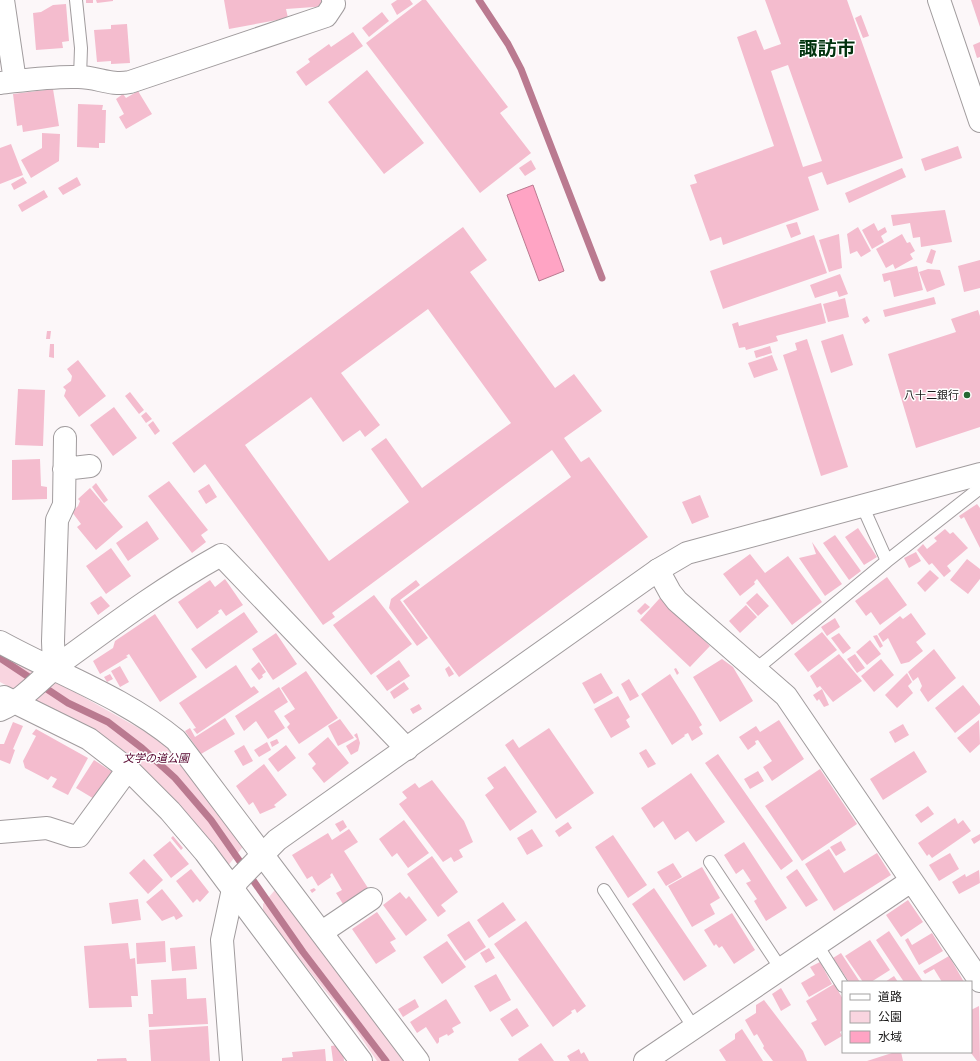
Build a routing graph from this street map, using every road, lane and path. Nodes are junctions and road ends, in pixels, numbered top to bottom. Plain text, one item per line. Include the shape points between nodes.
1 (4, 0) edge
2 (76, 0) edge
3 (333, 0) edge
4 (939, 0) edge
5 (80, 77) junction
6 (7, 82) edge
7 (980, 121) edge
8 (65, 438) dead end
9 (90, 466) dead end
10 (64, 469) junction
11 (980, 474) edge
12 (980, 488) edge
13 (862, 505) junction
14 (887, 561) junction
15 (658, 570) junction
16 (0, 642) edge
17 (53, 670) junction
18 (755, 670) junction
19 (9, 701) edge
20 (407, 749) junction
21 (128, 769) junction
22 (0, 832) edge
23 (259, 858) junction
24 (710, 862) dead end
25 (911, 881) junction
26 (236, 885) junction
27 (604, 890) dead end
28 (371, 898) dead end
29 (322, 932) junction
30 (817, 945) junction
31 (782, 969) junction
32 (980, 981) edge
33 (842, 984) edge
34 (694, 1028) junction
35 (231, 1061) edge
36 (361, 1061) edge
37 (418, 1061) edge
38 (645, 1061) edge

1 - 6 street
2 - 5 lane via 81,48
3 - 5 street via 334,4 326,16 130,82 118,84
4 - 7 street
5 - 6 street
8 - 10 street
9 - 10 street
10 - 17 street via 64,505 57,520
11 - 13 street
12 - 14 lane
13 - 14 lane
13 - 15 street via 688,553
14 - 18 lane
15 - 18 street via 678,601
15 - 20 street
16 - 17 street
17 - 19 street
17 - 20 street via 144,601 221,555
17 - 23 street via 160,727 176,740
18 - 25 street via 786,696
19 - 21 street via 89,739
20 - 23 street via 277,840
21 - 22 street via 79,836 47,828
21 - 26 street via 170,811
23 - 26 street
23 - 29 street
24 - 31 lane
25 - 30 street
25 - 32 street
26 - 35 street via 222,940
26 - 36 street
27 - 34 lane
28 - 29 street
29 - 37 street
30 - 31 street
30 - 33 lane
31 - 34 street
34 - 38 street

